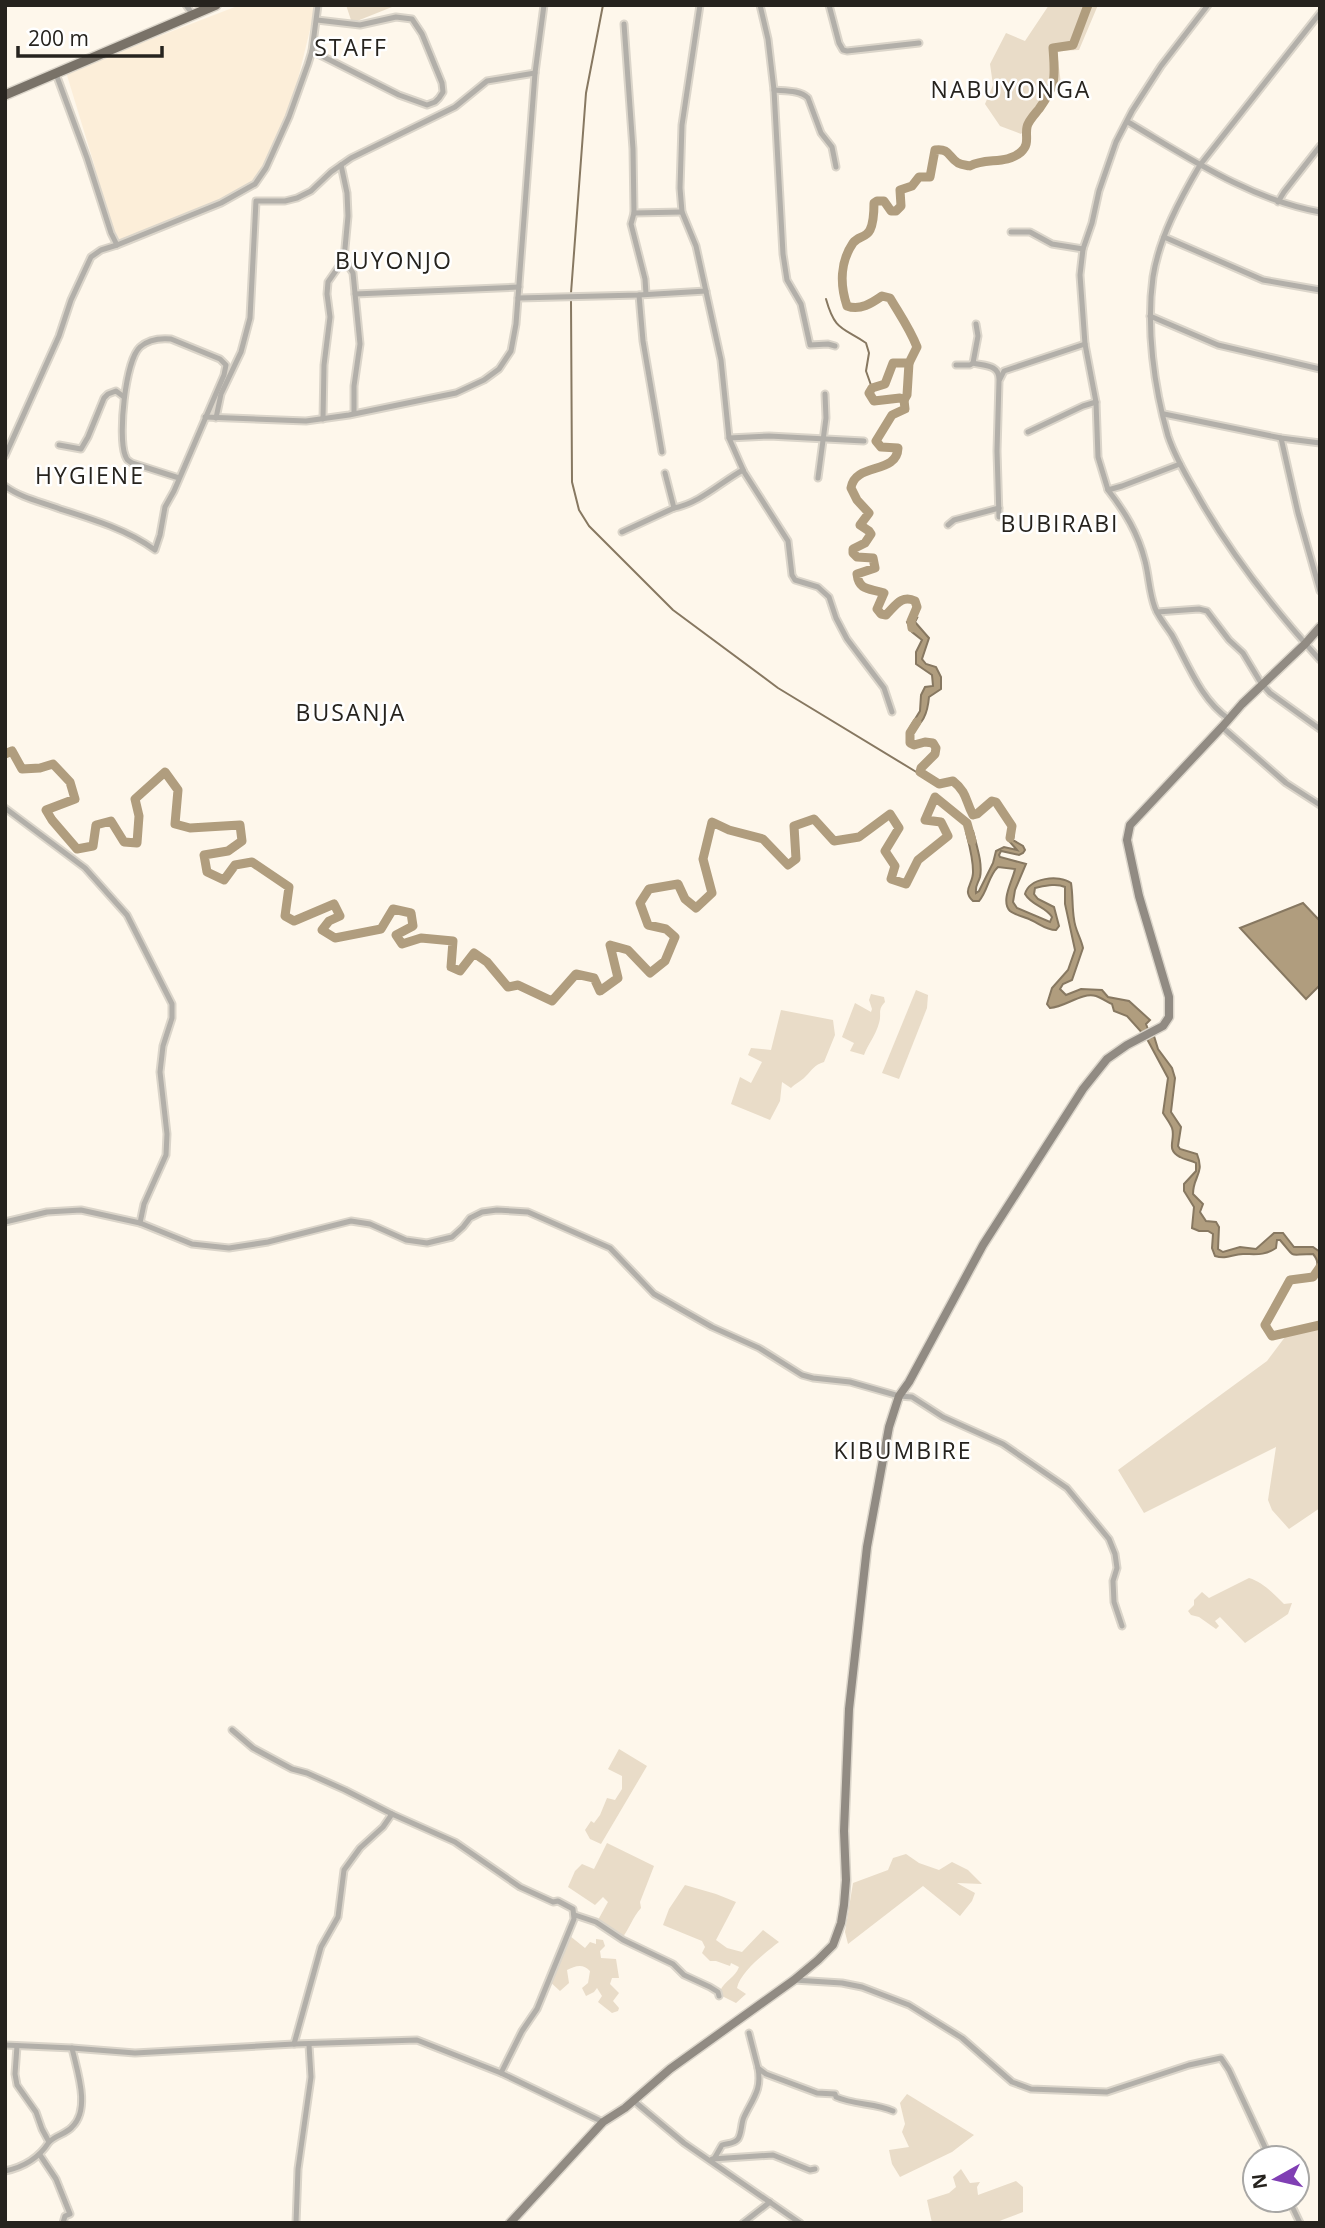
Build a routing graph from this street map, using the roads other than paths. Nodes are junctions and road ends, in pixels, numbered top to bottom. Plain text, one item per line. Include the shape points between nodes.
1 (186, 5) edge
2 (216, 5) edge
3 (318, 5) edge
4 (544, 5) edge
5 (700, 5) edge
6 (760, 5) edge
7 (829, 5) edge
8 (1209, 5) edge
9 (1320, 13) edge
10 (193, 15) junction
11 (317, 20) junction
12 (625, 24) dead end
13 (919, 43) dead end
14 (312, 51) junction
15 (535, 73) junction
16 (55, 74) junction
17 (774, 90) junction
18 (5, 95) edge
19 (1128, 122) junction
20 (1320, 146) edge
21 (341, 165) junction
22 (1200, 165) junction
23 (836, 167) dead end
24 (1278, 202) junction
25 (682, 212) junction
26 (1320, 212) edge
27 (634, 213) junction
28 (1011, 232) dead end
29 (1164, 237) junction
30 (117, 245) junction
31 (1083, 249) junction
32 (344, 258) junction
33 (519, 287) junction
34 (1320, 289) edge
35 (706, 290) junction
36 (355, 293) junction
37 (642, 294) junction
38 (518, 298) junction
39 (1150, 316) junction
40 (976, 324) dead end
41 (1085, 344) junction
42 (835, 346) dead end
43 (973, 363) junction
44 (956, 365) dead end
45 (1320, 369) edge
46 (999, 381) junction
47 (825, 394) dead end
48 (124, 397) junction
49 (1096, 402) junction
50 (354, 414) junction
51 (1164, 414) junction
52 (205, 417) junction
53 (216, 418) junction
54 (323, 419) junction
55 (1028, 432) dead end
56 (729, 438) junction
57 (1281, 438) junction
58 (823, 440) junction
59 (863, 441) dead end
60 (1320, 443) edge
61 (59, 445) dead end
62 (662, 452) dead end
63 (5, 456) edge
64 (1180, 464) junction
65 (743, 470) junction
66 (665, 473) dead end
67 (179, 478) junction
68 (818, 478) dead end
69 (5, 486) edge
70 (1108, 489) junction
71 (674, 508) junction
72 (999, 508) junction
73 (999, 517) dead end
74 (948, 525) dead end
75 (622, 532) dead end
76 (1320, 591) edge
77 (1157, 612) junction
78 (1320, 627) edge
79 (1305, 644) junction
80 (1320, 660) edge
81 (1261, 683) junction
82 (892, 712) dead end
83 (1229, 719) junction
84 (1222, 727) junction
85 (1320, 729) edge
86 (1320, 805) edge
87 (5, 808) edge
88 (5, 1222) edge
89 (140, 1223) junction
90 (899, 1396) junction
91 (1122, 1626) dead end
92 (232, 1730) dead end
93 (392, 1814) junction
94 (575, 1915) junction
95 (793, 1980) junction
96 (719, 1996) dead end
97 (749, 2033) dead end
98 (294, 2044) junction
99 (5, 2045) edge
100 (309, 2045) junction
101 (17, 2046) junction
102 (72, 2048) junction
103 (758, 2068) junction
104 (501, 2073) junction
105 (634, 2101) junction
106 (893, 2111) dead end
107 (603, 2122) junction
108 (49, 2142) junction
109 (1263, 2144) edge
110 (40, 2154) junction
111 (711, 2159) junction
112 (815, 2169) dead end
113 (5, 2171) edge
114 (770, 2202) junction
115 (63, 2223) edge
116 (296, 2223) edge
117 (510, 2223) edge
118 (743, 2223) edge
119 (800, 2223) edge

1 - 10 street
2 - 10 main road
3 - 11 street
4 - 15 street
5 - 25 street via 682,125
6 - 17 street
7 - 13 street via 843,50
8 - 19 street via 1142,93
9 - 22 street
10 - 16 main road
11 - 14 street
11 - 14 street via 360,25 396,17 412,19 443,92 427,105
12 - 27 street
14 - 30 street via 289,117 255,184 221,203
15 - 21 street via 487,82 455,107
15 - 33 street
16 - 18 main road
16 - 30 street
17 - 23 street via 808,99 832,148
17 - 42 street via 780,233 787,280 801,304 810,345
19 - 22 street
19 - 31 street via 1116,142
20 - 24 street
21 - 32 street via 348,216
21 - 53 street via 297,198 255,203 250,318
22 - 24 street
22 - 29 street
24 - 26 street
25 - 27 street
25 - 35 street
27 - 37 street via 631,224 645,279
28 - 31 street via 1030,232 1052,244
29 - 34 street via 1263,281
29 - 39 street
30 - 63 street via 91,257
31 - 41 street via 1080,275
32 - 36 street via 353,273
32 - 54 street via 328,282
33 - 36 street
33 - 38 street
35 - 37 street
35 - 56 street via 721,360
36 - 50 street via 360,344
37 - 38 street
37 - 62 street via 643,341
38 - 50 street via 511,351 490,377 456,393
39 - 45 street via 1218,345
39 - 51 street
40 - 43 street
41 - 46 street via 1004,371
41 - 49 street
43 - 44 street
43 - 46 street via 995,369
46 - 72 street
47 - 58 street
48 - 52 street via 136,352 149,341 171,338 225,362
48 - 61 street via 116,391 103,398 81,449
48 - 67 street via 127,460
49 - 55 street
49 - 70 street via 1098,457
50 - 54 street
51 - 57 street
51 - 64 street
52 - 53 street
52 - 67 street
53 - 54 street
56 - 58 street
56 - 65 street
57 - 60 street
57 - 76 street
58 - 59 street
58 - 68 street
64 - 70 street
64 - 79 street via 1218,533
65 - 71 street
65 - 82 street via 788,541 795,580 817,587 829,597 847,639 884,688
66 - 71 street
67 - 69 street via 165,508 155,550 113,528
70 - 77 street via 1130,520
71 - 75 street
72 - 73 street
72 - 74 street
77 - 81 street via 1207,611 1243,653
77 - 83 street via 1198,683
78 - 79 street
79 - 80 street
79 - 81 street
81 - 83 street
81 - 85 street
83 - 84 street
84 - 86 street via 1257,760
84 - 90 street via 1127,830 1139,896 1169,997 1168,1017 1152,1034 1107,1059 1083,1089 982,1245
87 - 89 street via 86,868 127,915 172,1004 160,1072 166,1155
88 - 89 street via 81,1210
89 - 90 street via 215,1248 243,1247 351,1221 427,1243 452,1237 482,1212 528,1212 610,1248 654,1294 802,1375
90 - 91 street via 912,1397 943,1417 1003,1444 1071,1492 1100,1526 1115,1554 1112,1591
90 - 95 street via 883,1455 857,1625 849,1709 843,1915 833,1945
92 - 93 street via 253,1748 292,1769
93 - 94 street via 455,1842 520,1887 566,1905
93 - 98 street via 344,1870 338,1917 321,1947
94 - 96 street via 673,1965
94 - 104 street via 537,2009
95 - 105 street
95 - 109 street via 862,1987 909,2005 962,2038 1012,2082 1031,2089 1107,2092 1221,2058
97 - 103 street
98 - 100 street
98 - 102 street via 135,2053
99 - 101 street
100 - 104 street via 417,2040
100 - 116 street via 311,2077 298,2169
101 - 102 street
101 - 108 street via 17,2085
102 - 108 street via 83,2099 81,2111 72,2128
103 - 106 street via 806,2090
103 - 111 street via 756,2097 739,2137 722,2145
104 - 107 street
105 - 107 street
105 - 111 street
107 - 117 street
108 - 110 street
110 - 113 street
110 - 115 street via 70,2214
111 - 112 street via 773,2155
111 - 114 street
114 - 118 street
114 - 119 street

